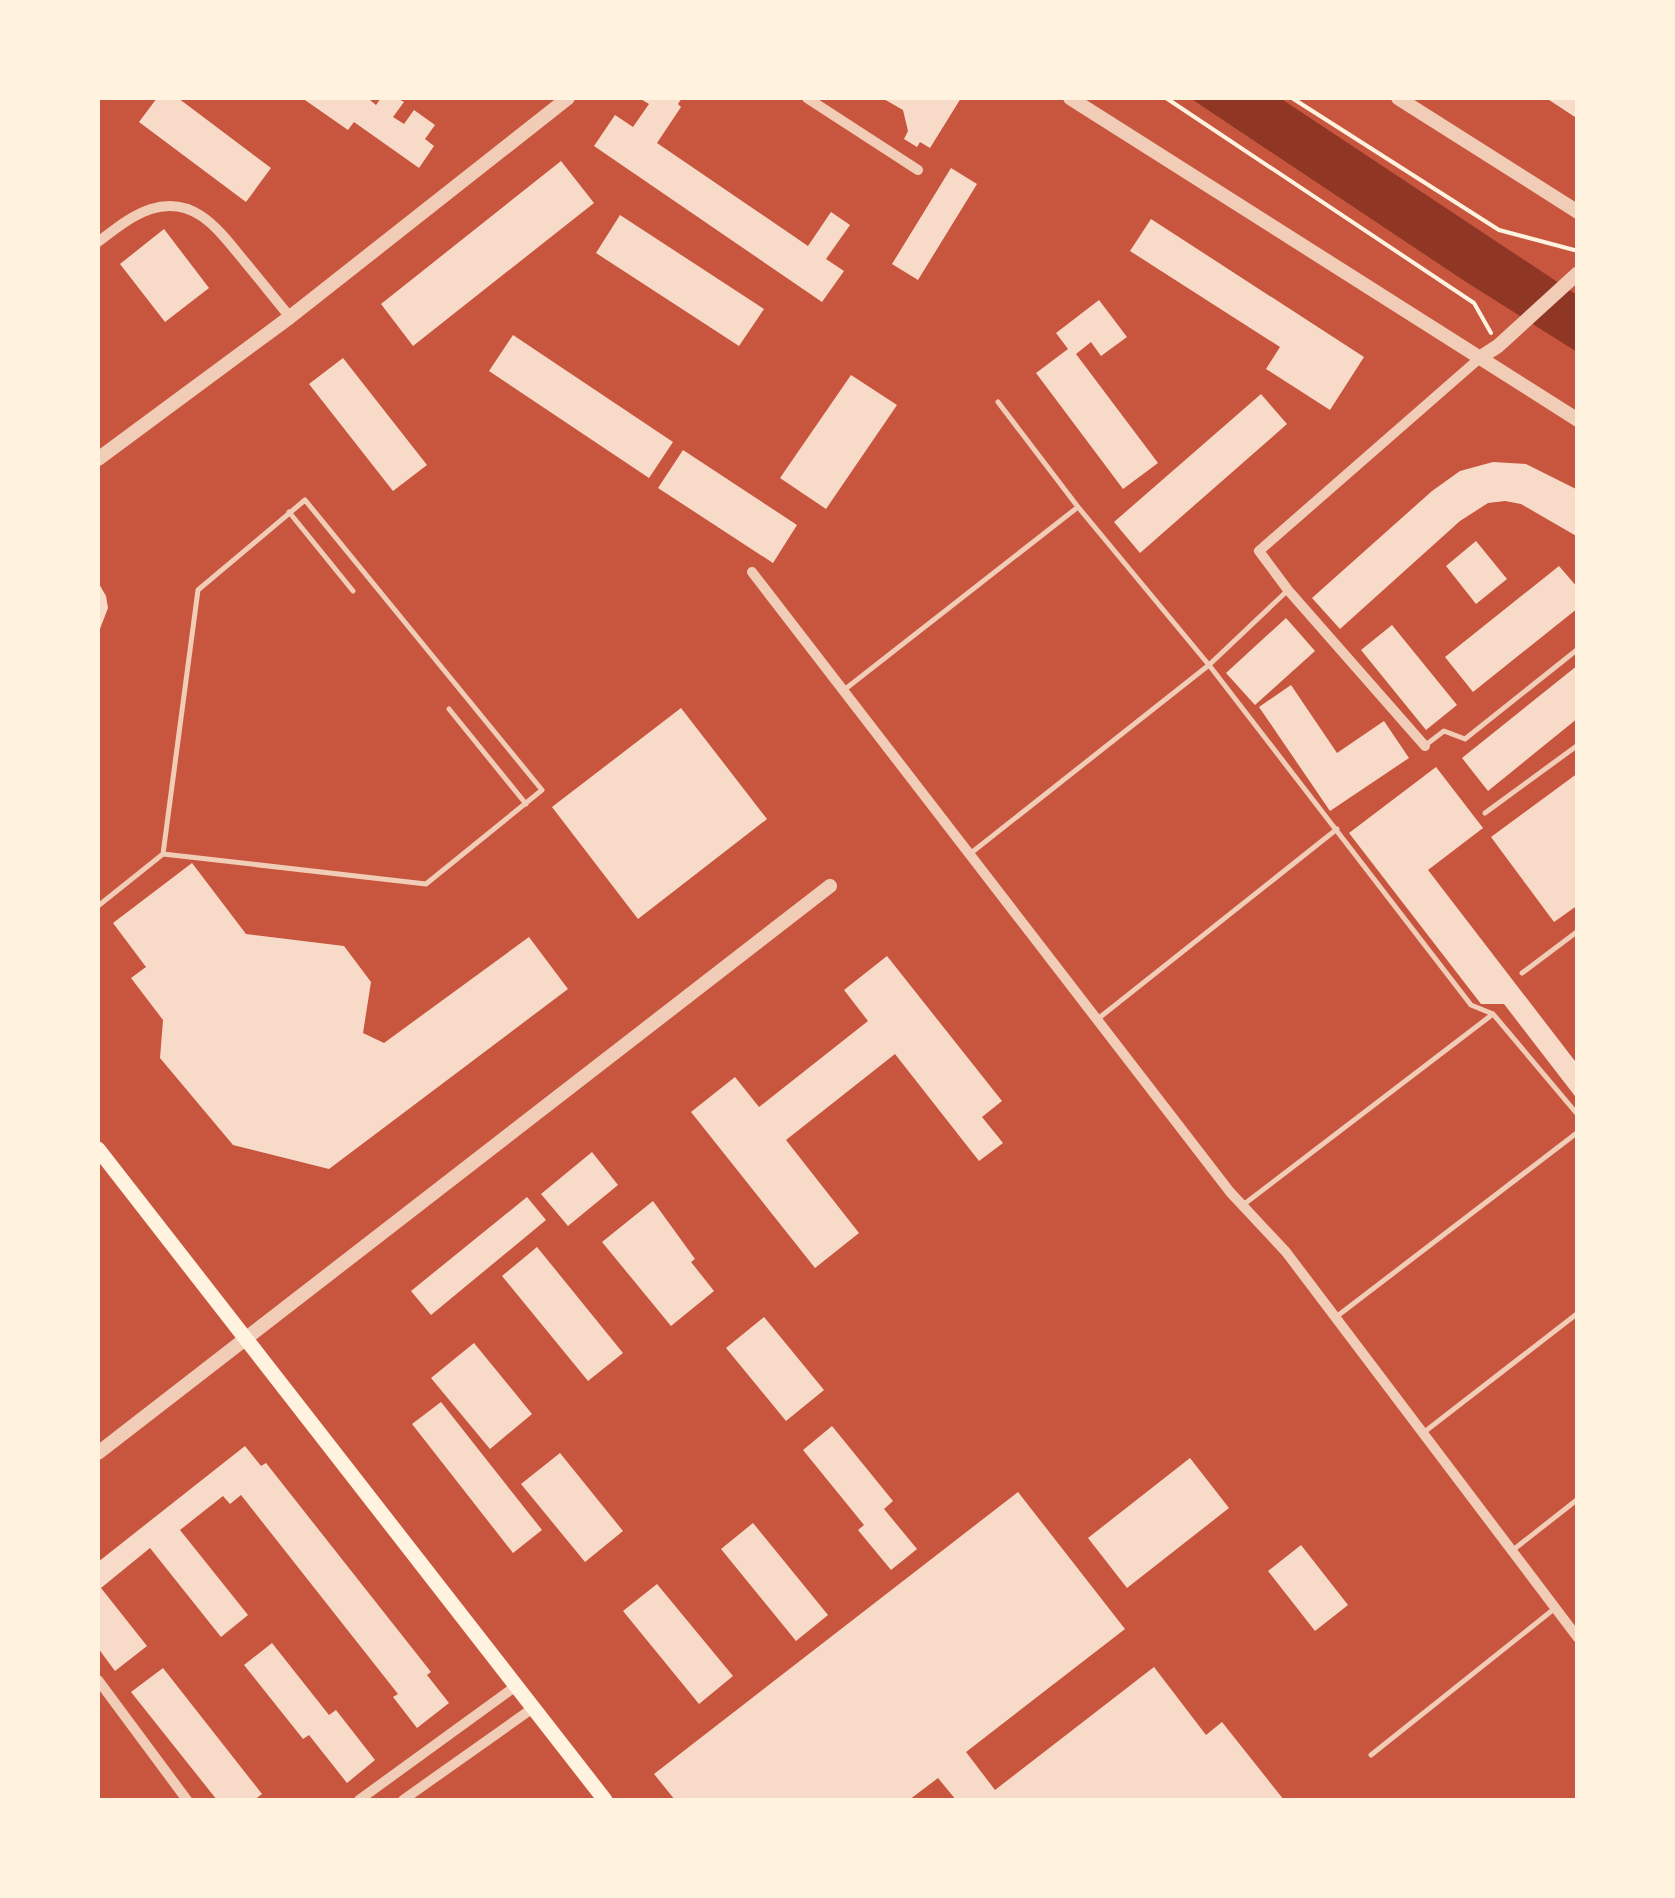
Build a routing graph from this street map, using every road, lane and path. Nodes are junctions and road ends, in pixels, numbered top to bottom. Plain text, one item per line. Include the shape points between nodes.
1 (568, 98) edge
2 (807, 98) edge
3 (1070, 98) edge
4 (1166, 98) edge
5 (1292, 98) edge
6 (1398, 98) edge
7 (918, 170) dead end
8 (1578, 212) edge
9 (98, 242) edge
10 (1578, 251) edge
11 (1578, 273) edge
12 (290, 317) junction
13 (1502, 342) junction
14 (1481, 357) junction
15 (998, 402) dead end
16 (1578, 420) edge
17 (98, 459) edge
18 (1078, 507) junction
19 (290, 512) junction
20 (752, 572) dead end
21 (1288, 590) junction
22 (353, 591) dead end
23 (1578, 649) edge
24 (1209, 666) junction
25 (844, 690) junction
26 (449, 709) dead end
27 (1578, 745) edge
28 (1425, 746) joint
29 (526, 804) junction
30 (1484, 813) dead end
31 (1337, 829) junction
32 (970, 852) junction
33 (163, 854) junction
34 (830, 886) dead end
35 (98, 906) edge
36 (1578, 931) edge
37 (1522, 972) dead end
38 (1493, 1014) junction
39 (1099, 1018) junction
40 (1578, 1115) edge
41 (1578, 1132) edge
42 (98, 1150) edge
43 (1242, 1205) junction
44 (1578, 1313) edge
45 (1336, 1317) junction
46 (245, 1338) junction
47 (1424, 1433) junction
48 (98, 1453) edge
49 (1578, 1498) edge
50 (1513, 1550) junction
51 (1556, 1608) junction
52 (1578, 1638) edge
53 (98, 1680) edge
54 (516, 1686) junction
55 (533, 1708) junction
56 (1371, 1755) dead end
57 (187, 1800) edge
58 (359, 1800) edge
59 (403, 1800) edge
60 (605, 1800) edge

1 - 12 street
2 - 7 street
3 - 14 street
4 - 13 path via 1474,303
5 - 10 path via 1500,230
6 - 8 street
9 - 12 street via 155,208 200,214 218,227
11 - 13 street
12 - 17 street
13 - 14 street
14 - 16 street
14 - 21 street via 1260,551
15 - 18 lane
18 - 24 lane
18 - 25 lane
19 - 22 lane
19 - 29 lane via 304,500 542,790
19 - 33 lane via 198,590
20 - 25 street
21 - 24 lane
21 - 28 street
23 - 28 lane via 1466,738 1444,731
24 - 31 lane
24 - 32 lane
25 - 32 street
26 - 29 lane
27 - 30 lane
29 - 33 lane via 426,884
31 - 38 lane via 1471,1005
31 - 39 lane
32 - 39 street
33 - 35 lane
34 - 46 street
36 - 37 lane
38 - 40 lane
38 - 43 lane
39 - 43 street
41 - 45 lane
42 - 46 main road
43 - 45 street
44 - 47 lane
45 - 47 street
46 - 48 street
46 - 54 main road
47 - 50 street
49 - 50 lane
50 - 51 street
51 - 52 street
51 - 56 lane
53 - 57 street
54 - 55 main road
54 - 58 street
55 - 59 street
55 - 60 main road

